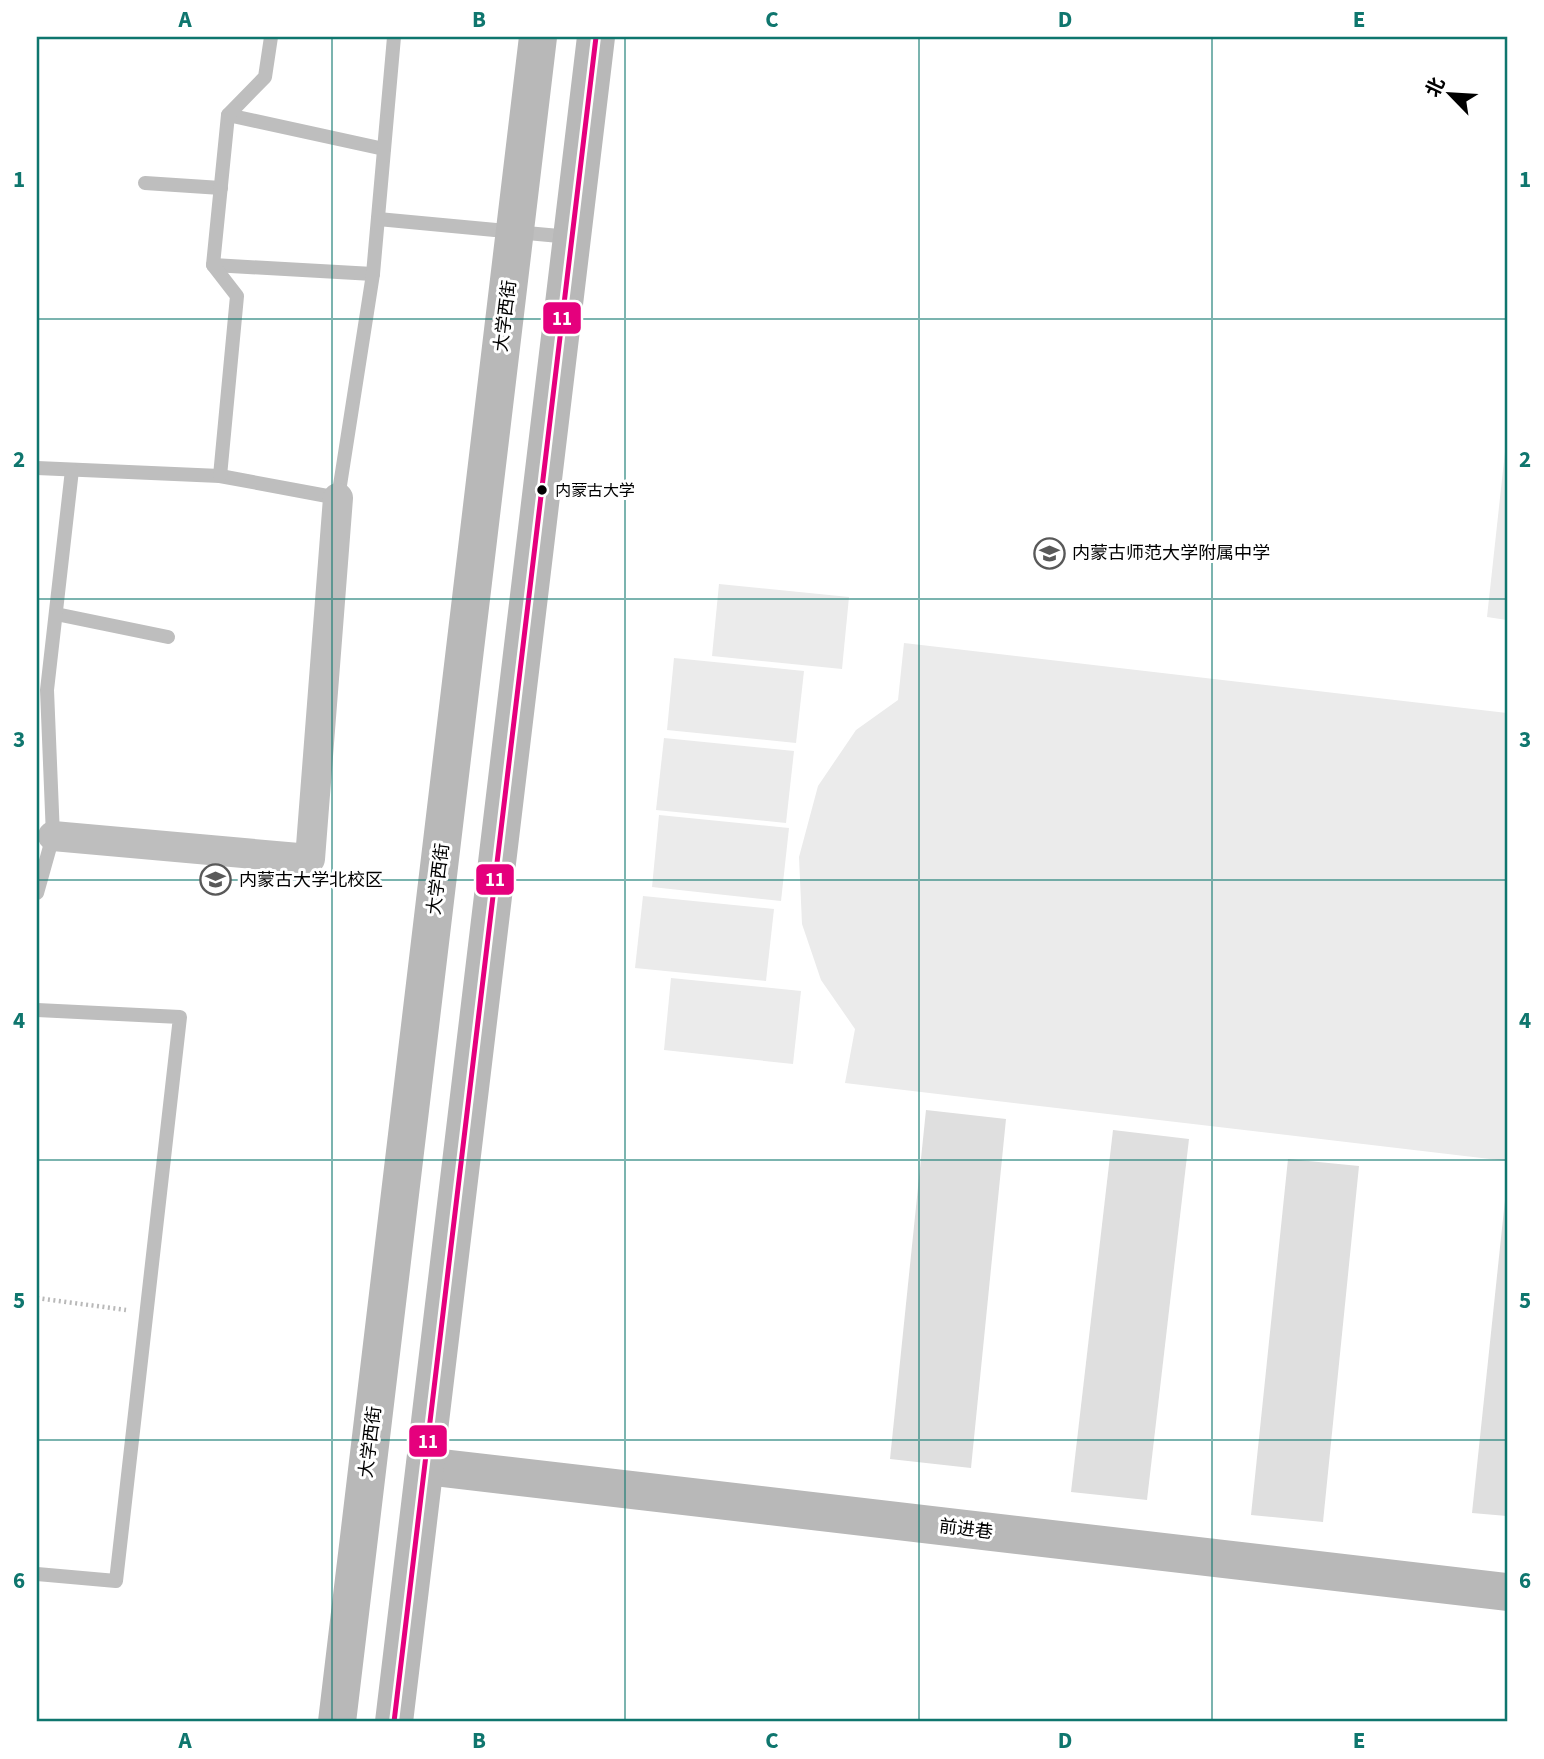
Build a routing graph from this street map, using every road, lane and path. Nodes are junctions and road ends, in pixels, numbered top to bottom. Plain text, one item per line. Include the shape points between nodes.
1 (271, 37) edge
2 (394, 37) edge
3 (538, 37) edge
4 (596, 37) edge
5 (228, 115) junction
6 (384, 149) junction
7 (145, 183) dead end
8 (221, 188) junction
9 (378, 219) junction
10 (515, 232) junction
11 (572, 237) junction
12 (213, 265) junction
13 (373, 274) junction
14 (37, 468) edge
15 (72, 470) junction
16 (219, 477) junction
17 (338, 498) junction
18 (56, 614) junction
19 (168, 637) dead end
20 (42, 690) edge
21 (45, 835) edge
22 (38, 887) edge
23 (37, 1010) edge
24 (37, 1298) edge
25 (145, 1313) junction
26 (425, 1466) junction
27 (37, 1574) edge
28 (1507, 1592) edge
29 (337, 1722) edge
30 (394, 1722) edge

1 - 5 lane via 265,77
2 - 6 lane
3 - 10 main road, 大学西街
4 - 11 main road
5 - 6 lane
5 - 8 lane
6 - 9 lane
7 - 8 lane
8 - 12 lane
9 - 10 lane
9 - 13 lane
10 - 11 lane
10 - 29 main road, 大学西街
11 - 26 main road
12 - 13 lane
12 - 16 lane via 237,296
13 - 17 lane
14 - 15 lane
15 - 16 lane
15 - 18 lane
16 - 17 lane
17 - 21 street via 310,859
18 - 19 lane
18 - 20 lane
20 - 21 lane
21 - 22 lane
23 - 25 lane via 180,1017
24 - 25 path
25 - 27 lane via 116,1581
26 - 28 main road, 前进巷
26 - 30 main road

